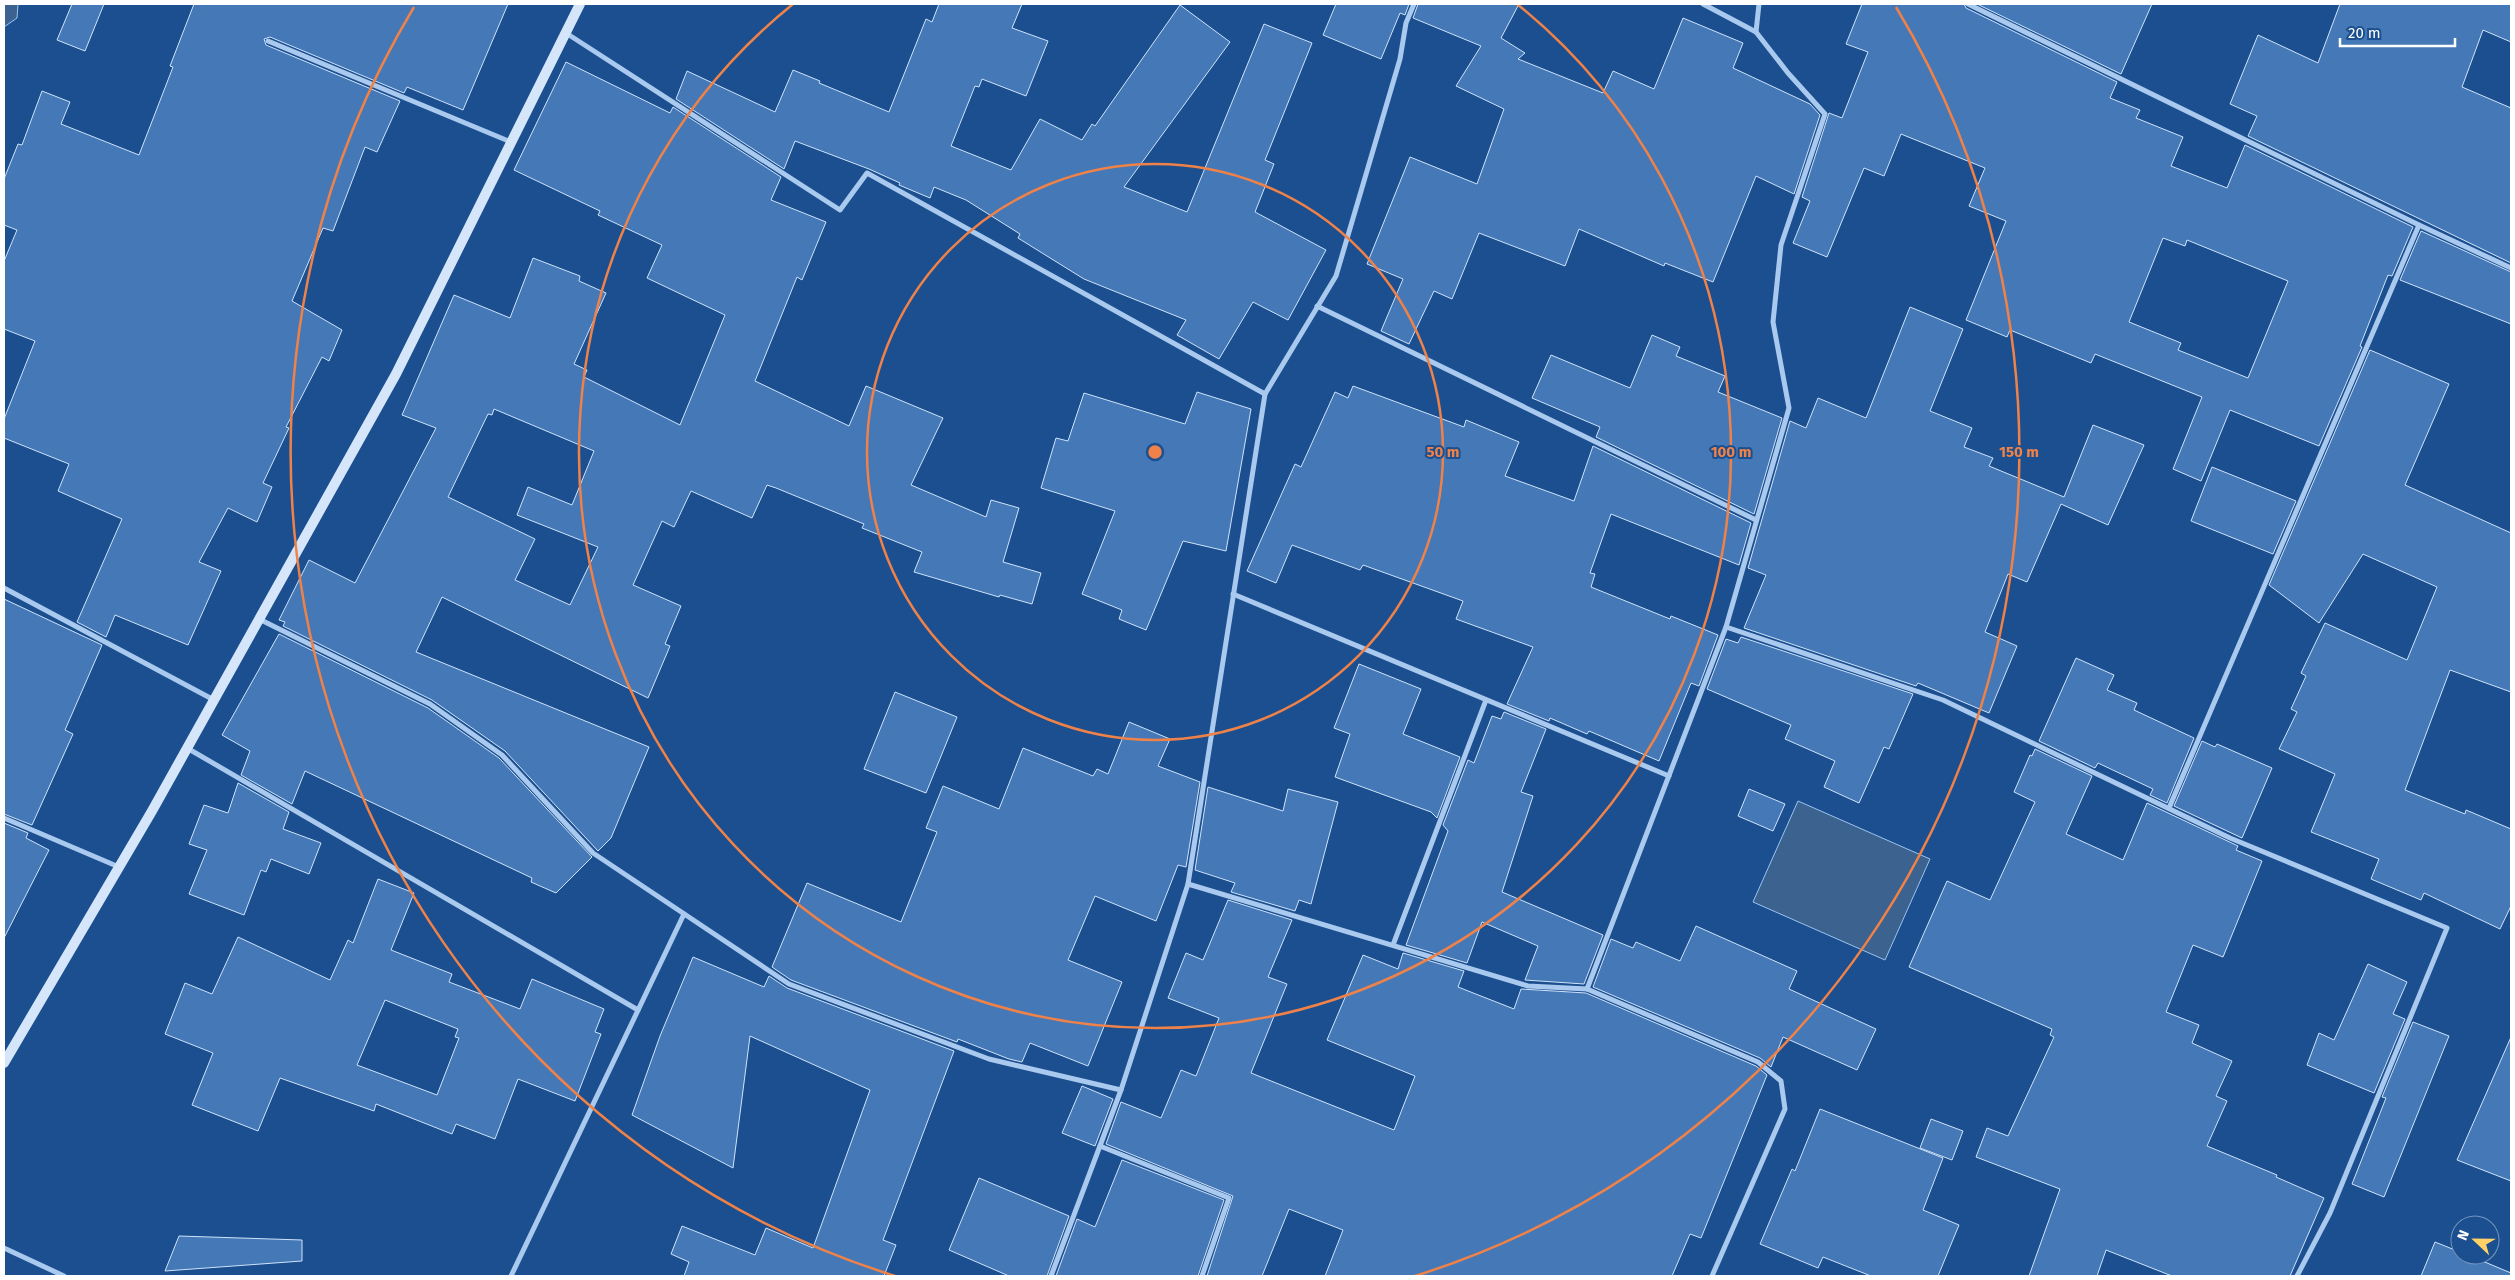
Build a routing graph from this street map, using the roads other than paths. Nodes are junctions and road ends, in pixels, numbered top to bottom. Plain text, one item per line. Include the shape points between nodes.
1 (580, 4) edge
2 (1414, 4) edge
3 (1703, 4) edge
4 (1759, 4) edge
5 (1968, 4) edge
6 (1756, 32) junction
7 (566, 33) junction
8 (268, 41) dead end
9 (511, 143) junction
10 (2419, 226) junction
11 (2511, 268) edge
12 (1317, 306) junction
13 (1265, 394) junction
14 (1756, 520) junction
15 (4, 588) edge
16 (1232, 594) junction
17 (259, 619) junction
18 (1726, 627) junction
19 (214, 700) junction
20 (1486, 700) junction
21 (187, 748) junction
22 (1669, 776) junction
23 (2169, 808) junction
24 (4, 818) edge
25 (120, 867) junction
26 (1188, 884) junction
27 (684, 914) junction
28 (1393, 945) junction
29 (1587, 990) junction
30 (638, 1010) junction
31 (4, 1063) edge
32 (1121, 1090) junction
33 (1100, 1146) junction
34 (4, 1248) edge
35 (64, 1276) edge
36 (511, 1276) edge
37 (1051, 1276) edge
38 (1202, 1276) edge
39 (1712, 1276) edge
40 (2297, 1276) edge

1 - 7 street
2 - 12 street via 1336,276
3 - 6 street
4 - 6 street
5 - 10 street
6 - 14 street via 1826,114 1781,245 1773,322 1789,408
7 - 9 street
7 - 13 street via 840,210 867,172
8 - 9 street
9 - 17 street via 396,374
10 - 11 street
10 - 23 street
12 - 13 street
12 - 14 street
13 - 16 street
14 - 18 street
15 - 19 street
16 - 20 street
16 - 26 street
17 - 19 street
17 - 27 street via 430,704 502,755 593,853
18 - 22 street
18 - 23 street via 1944,700
19 - 21 street
20 - 22 street
20 - 28 street
21 - 25 street
21 - 30 street
22 - 29 street
23 - 40 street via 2230,838 2446,928 2330,1213
24 - 25 street
25 - 31 street
26 - 28 street
26 - 32 street
27 - 30 street
27 - 32 street via 789,984 989,1059
28 - 29 street via 1528,986
29 - 39 street via 1758,1062 1781,1081 1785,1108
30 - 36 street
32 - 33 street
33 - 37 street
33 - 38 street via 1229,1198
34 - 35 street

